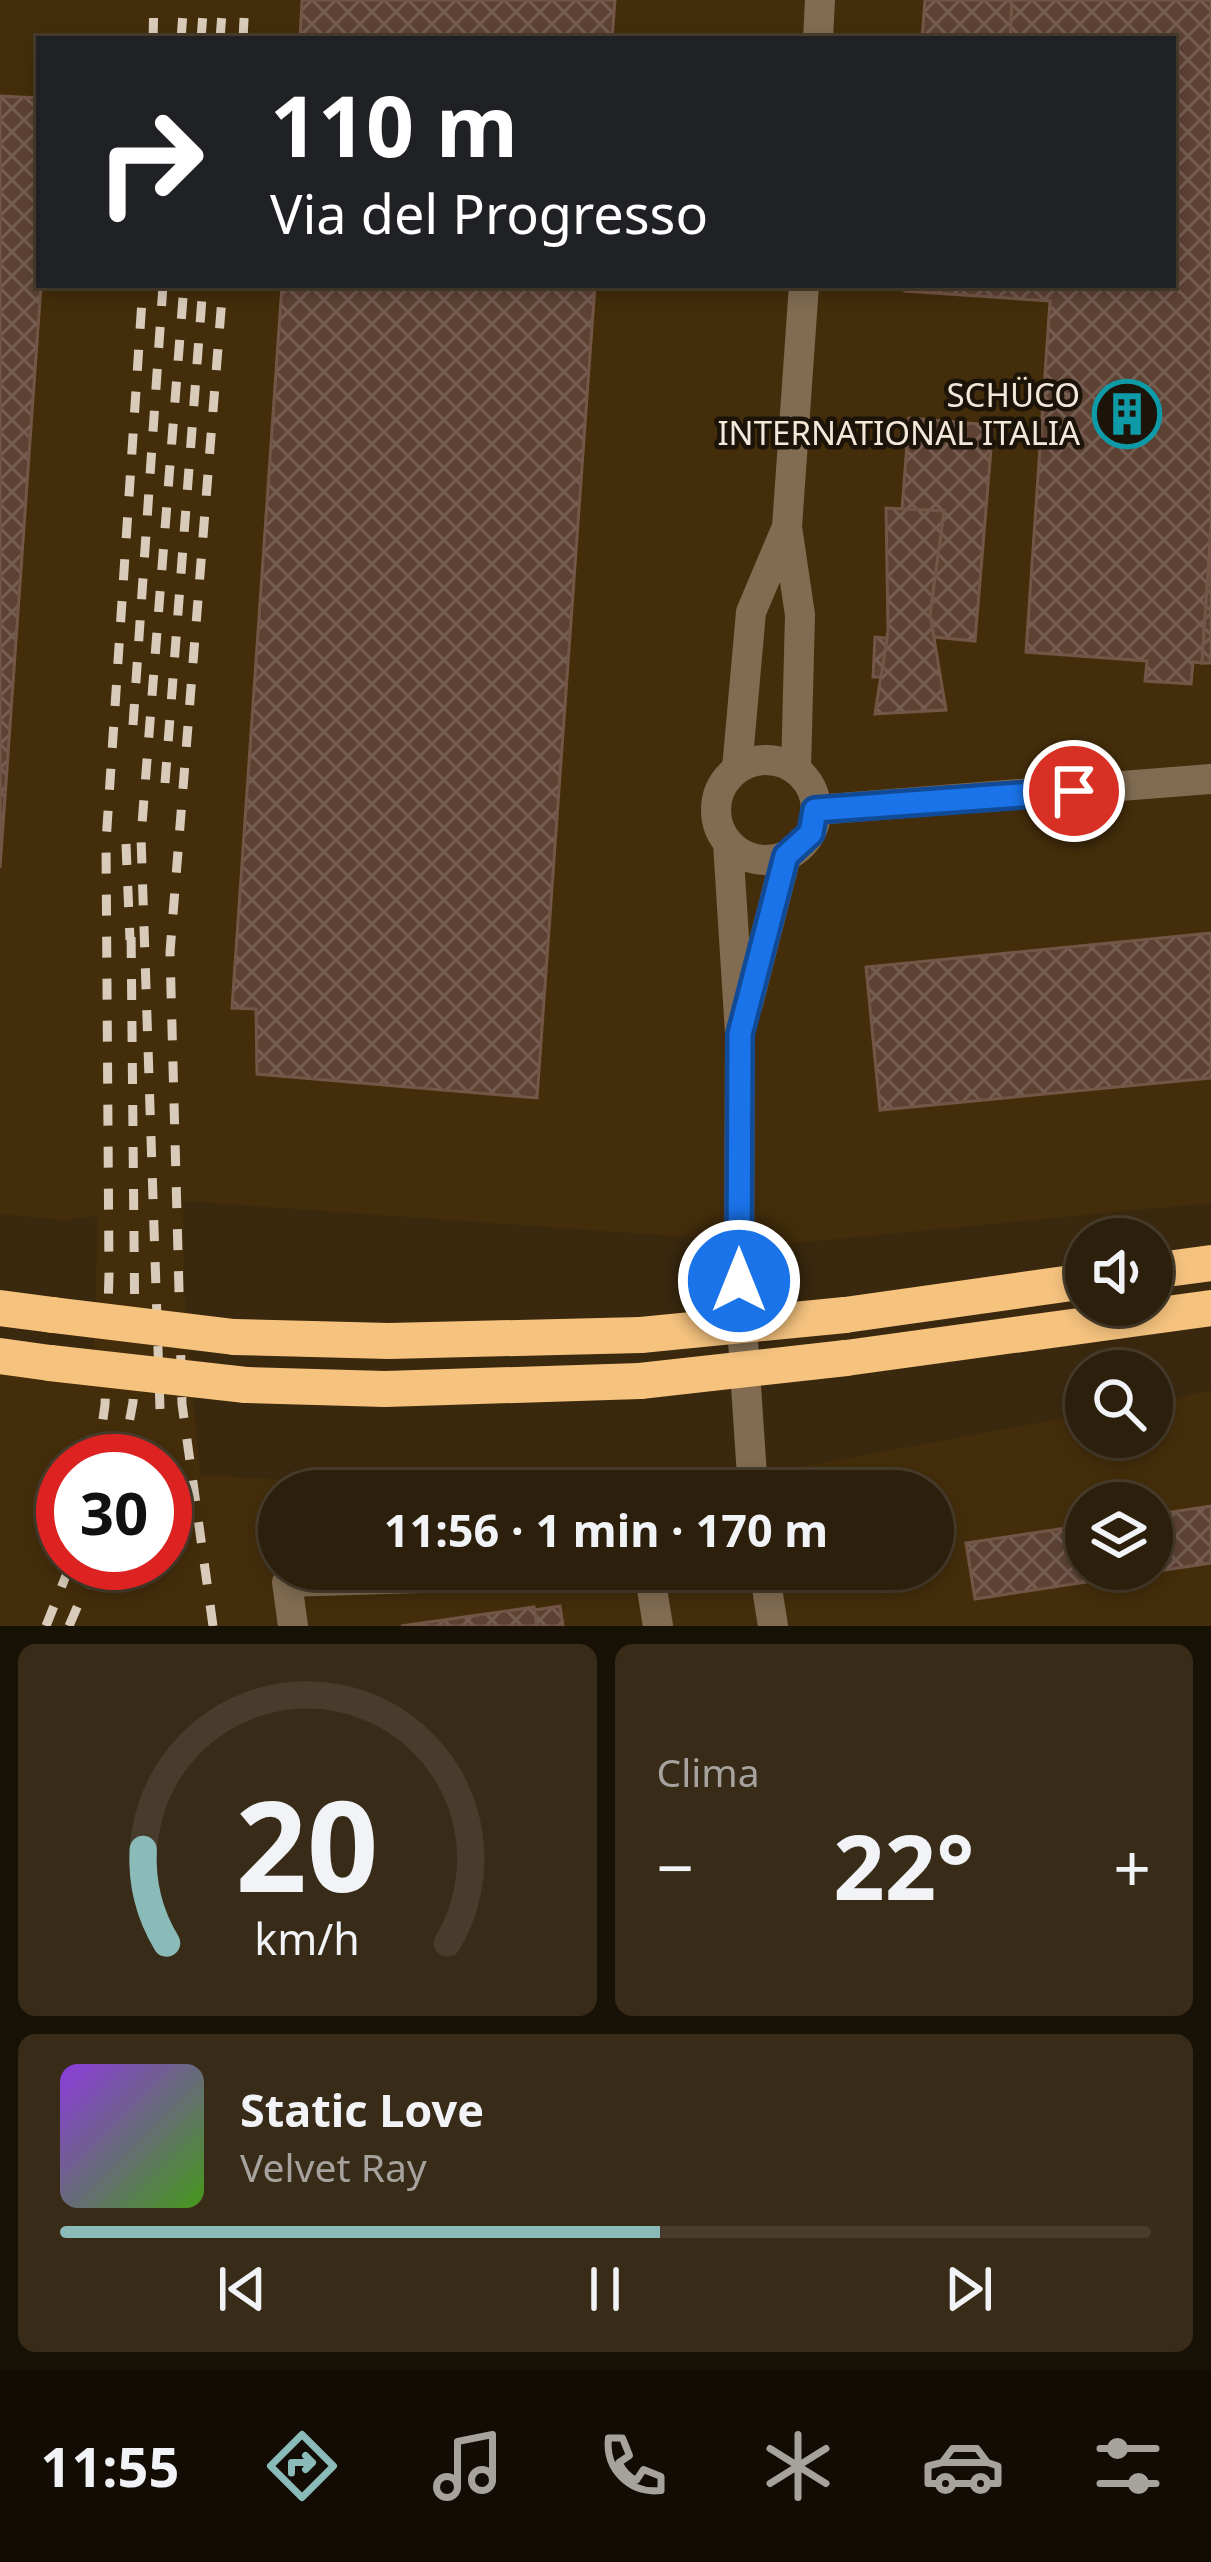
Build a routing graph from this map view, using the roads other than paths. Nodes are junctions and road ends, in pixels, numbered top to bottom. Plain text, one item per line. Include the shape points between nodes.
1 (820, 0) edge
2 (818, 36) edge
3 (804, 288) edge
4 (787, 526) junction
5 (737, 769) junction
6 (796, 770) junction
7 (1211, 779) edge
8 (815, 810) junction
9 (728, 843) junction
10 (786, 856) junction
11 (740, 1034) junction
12 (1211, 1263) edge
13 (1173, 1268) edge
14 (1065, 1284) edge
15 (0, 1308) edge
16 (1211, 1308) edge
17 (0, 1356) edge
18 (752, 1470) edge
19 (767, 1590) edge
20 (293, 1626) edge
21 (658, 1626) edge
22 (772, 1626) edge

1 - 2 street
3 - 4 street
4 - 5 street via 751,612
4 - 6 street via 800,615
5 - 6 street via 766,760
5 - 9 street via 716,812
6 - 8 street
7 - 8 street
8 - 10 street via 811,833
9 - 10 street via 755,859
9 - 11 street
10 - 11 street
11 - 18 street via 739,1281
12 - 13 highway
14 - 15 highway, bridge via 641,1335 388,1341 234,1337
16 - 17 highway, bridge via 640,1381 246,1385
19 - 22 street
20 - 21 street via 286,1582 649,1571

